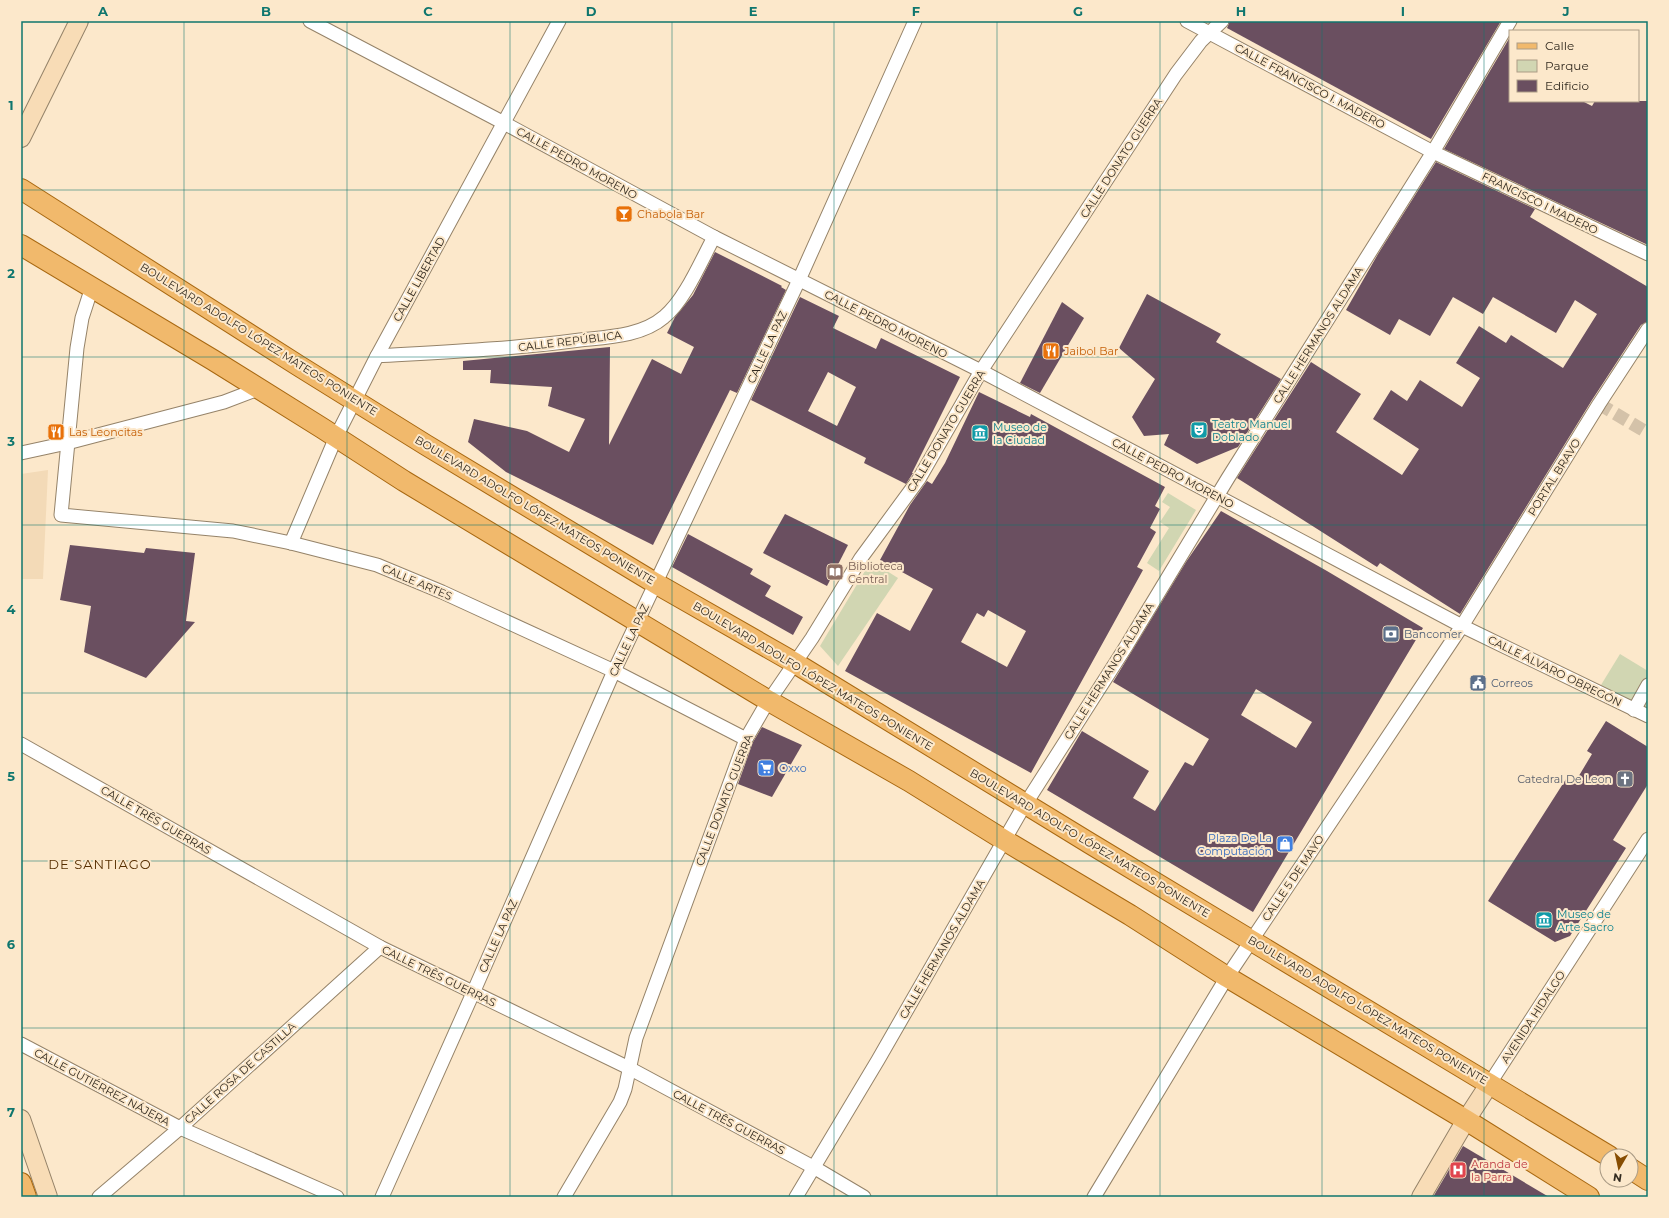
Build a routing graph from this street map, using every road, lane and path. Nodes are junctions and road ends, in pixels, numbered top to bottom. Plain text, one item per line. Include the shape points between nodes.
1 (79, 21) edge
2 (310, 21) edge
3 (560, 21) edge
4 (915, 21) edge
5 (1187, 21) edge
6 (1222, 21) edge
7 (1510, 21) edge
8 (1210, 33) junction
9 (504, 123) junction
10 (21, 138) edge
11 (1433, 152) junction
12 (21, 188) edge
13 (714, 237) junction
14 (21, 245) edge
15 (1648, 254) edge
16 (799, 280) junction
17 (92, 287) junction
18 (1648, 329) edge
19 (377, 356) junction
20 (981, 371) junction
21 (258, 389) junction
22 (355, 400) junction
23 (336, 437) junction
24 (67, 443) junction
25 (21, 453) edge
26 (1217, 497) junction
27 (291, 543) junction
28 (655, 583) junction
29 (638, 621) junction
30 (1462, 626) junction
31 (795, 663) junction
32 (614, 671) junction
33 (1648, 685) edge
34 (769, 701) junction
35 (1634, 710) junction
36 (1648, 716) edge
37 (746, 739) junction
38 (21, 744) edge
39 (1026, 803) junction
40 (1648, 839) edge
41 (1004, 840) junction
42 (1251, 940) junction
43 (380, 947) junction
44 (1227, 977) junction
45 (473, 993) junction
46 (21, 1044) edge
47 (629, 1068) junction
48 (1490, 1083) junction
49 (21, 1119) edge
50 (1466, 1120) junction
51 (180, 1128) junction
52 (1599, 1150) edge
53 (815, 1168) junction
54 (1639, 1174) edge
55 (1648, 1180) edge
56 (21, 1183) edge
57 (26, 1197) edge
58 (48, 1197) edge
59 (99, 1197) edge
60 (337, 1197) edge
61 (382, 1197) edge
62 (564, 1197) edge
63 (796, 1197) edge
64 (864, 1197) edge
65 (1094, 1197) edge
66 (1421, 1197) edge
67 (1589, 1197) edge

1 - 10 street
2 - 9 street, CALLE PEDRO MORENO
3 - 9 street, CALLE LIBERTAD
4 - 16 street, CALLE LA PAZ
5 - 8 street, CALLE FRANCISCO I. MADERO
6 - 8 street, CALLE DONATO GUERRA
7 - 11 street, CALLE HERMANOS ALDAMA
8 - 11 street, CALLE FRANCISCO I. MADERO
8 - 20 street, CALLE DONATO GUERRA via 1176,74
9 - 13 street, CALLE PEDRO MORENO
9 - 19 street, CALLE LIBERTAD
11 - 15 street, FRANCISCO I MADERO
11 - 26 street, CALLE HERMANOS ALDAMA
12 - 22 main road, BOULEVARD ADOLFO LÓPEZ MATEOS PONIENTE
13 - 16 street, CALLE PEDRO MORENO
13 - 19 street, CALLE REPÚBLICA via 677,304 664,318 648,327 624,334 540,346
14 - 17 main road
16 - 20 street, CALLE PEDRO MORENO
16 - 28 street, CALLE LA PAZ
17 - 21 main road
17 - 24 street via 82,318 77,348
18 - 30 street, PORTAL BRAVO
19 - 22 street, CALLE LIBERTAD
20 - 26 street, CALLE PEDRO MORENO
20 - 31 street, CALLE DONATO GUERRA via 919,479 861,558
21 - 23 main road
21 - 24 street via 224,402
22 - 23 street, CALLE LIBERTAD
22 - 28 main road, BOULEVARD ADOLFO LÓPEZ MATEOS PONIENTE
23 - 27 street, CALLE LIBERTAD
23 - 29 main road via 404,481
24 - 25 street
24 - 27 street, CALLE ARTES via 61,515 233,531
26 - 30 street, CALLE PEDRO MORENO
26 - 39 street, CALLE HERMANOS ALDAMA via 1127,645
27 - 32 street, CALLE ARTES via 377,565
28 - 29 street, CALLE LA PAZ
28 - 31 main road, BOULEVARD ADOLFO LÓPEZ MATEOS PONIENTE
29 - 32 street, CALLE LA PAZ
29 - 34 main road
30 - 35 street, CALLE ÁLVARO OBREGÓN
30 - 42 street, CALLE 5 DE MAYO
31 - 34 street, CALLE DONATO GUERRA
31 - 39 main road, BOULEVARD ADOLFO LÓPEZ MATEOS PONIENTE
32 - 37 street, CALLE ARTES
32 - 45 street, CALLE LA PAZ
33 - 35 street
34 - 37 street, CALLE DONATO GUERRA
34 - 41 main road via 909,781
35 - 36 street, CALLE ÁLVARO OBREGÓN
37 - 47 street, CALLE DONATO GUERRA via 636,1038
38 - 43 street, CALLE TRÊS GUERRAS
39 - 41 street, CALLE HERMANOS ALDAMA
39 - 42 main road, BOULEVARD ADOLFO LÓPEZ MATEOS PONIENTE
40 - 48 street, AVENIDA HIDALGO
41 - 44 main road via 1130,915
41 - 53 street, CALLE HERMANOS ALDAMA
42 - 44 street, CALLE 5 DE MAYO
42 - 48 main road, BOULEVARD ADOLFO LÓPEZ MATEOS PONIENTE
43 - 45 street, CALLE TRÊS GUERRAS
43 - 51 street, CALLE ROSA DE CASTILLA
44 - 50 main road
44 - 65 street, CALLE 5 DE MAYO
45 - 47 street, CALLE TRÊS GUERRAS
45 - 61 street, CALLE LA PAZ
46 - 51 street, CALLE GUTIÉRREZ NÁJERA
47 - 53 street, CALLE TRÊS GUERRAS
47 - 62 street, CALLE DONATO GUERRA via 620,1102
48 - 50 street, AVENIDA HIDALGO
48 - 52 main road, BOULEVARD ADOLFO LÓPEZ MATEOS PONIENTE
49 - 58 street
50 - 66 street, AVENIDA HIDALGO
50 - 67 main road
51 - 59 street, CALLE ROSA DE CASTILLA
51 - 60 street, CALLE GUTIÉRREZ NÁJERA
53 - 63 street, CALLE HERMANOS ALDAMA
53 - 64 street, CALLE TRÊS GUERRAS
54 - 55 main road
56 - 57 main road

